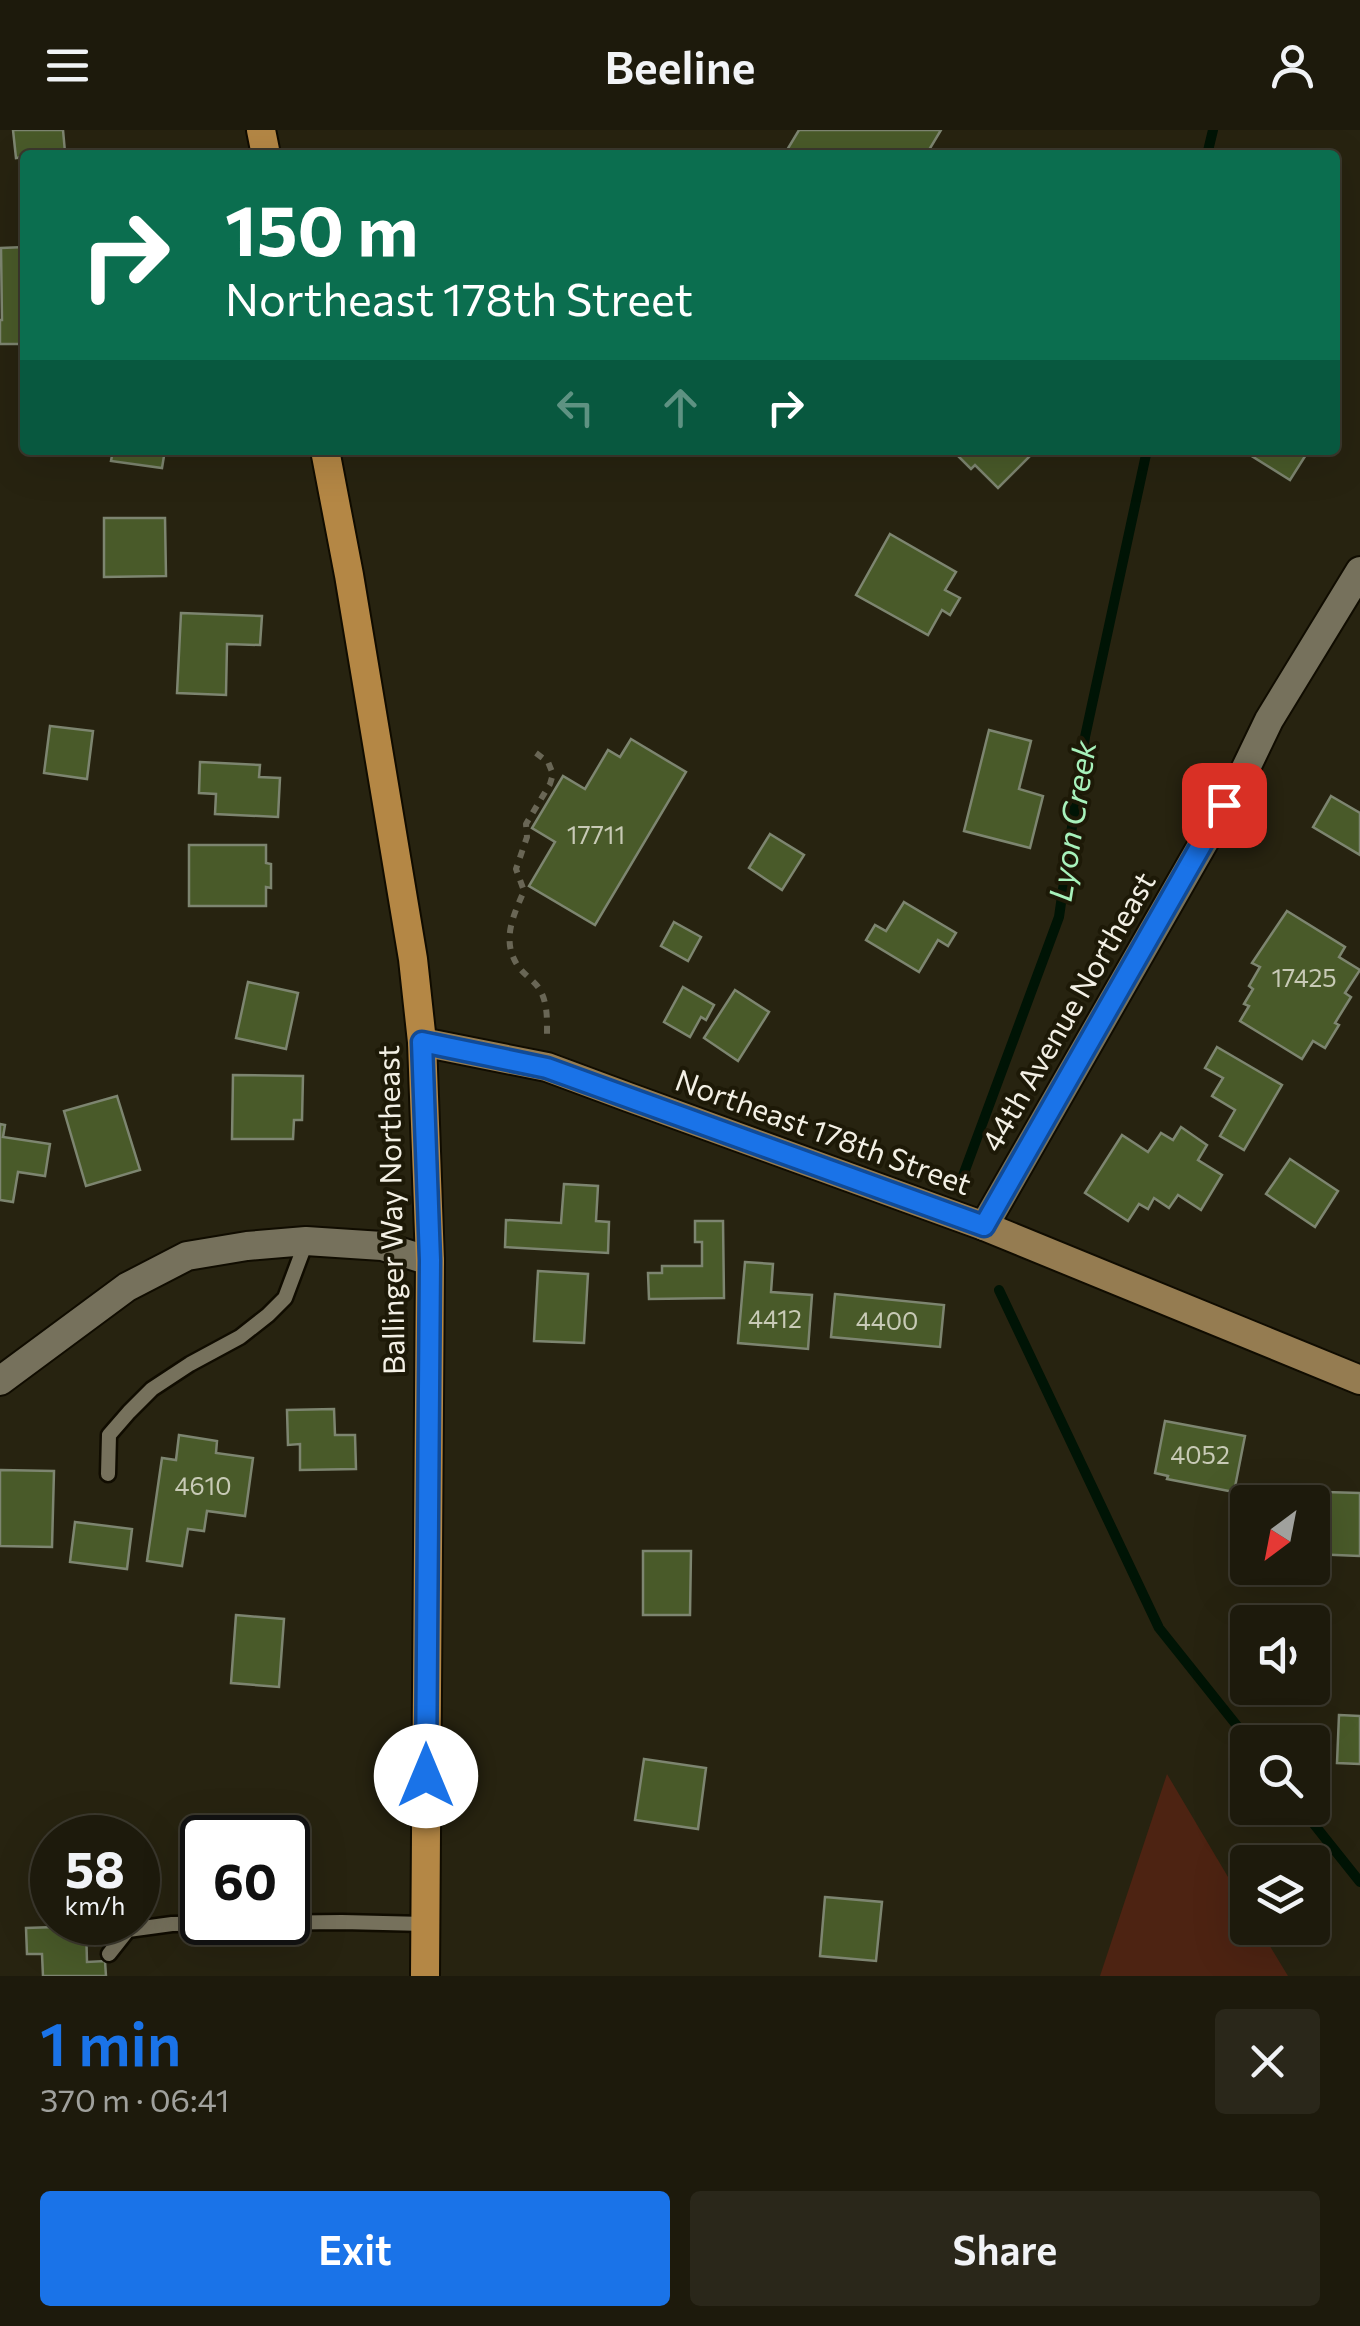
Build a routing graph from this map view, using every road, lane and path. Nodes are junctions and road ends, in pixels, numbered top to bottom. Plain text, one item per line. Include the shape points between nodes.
1 (325, 455) edge
2 (1360, 571) edge
3 (1350, 608) edge
4 (536, 753) dead end
5 (546, 1038) dead end
6 (422, 1042) junction
7 (984, 1226) junction
8 (306, 1241) junction
9 (430, 1260) junction
10 (1360, 1380) edge
11 (0, 1381) edge
12 (108, 1474) dead end
13 (425, 1924) junction
14 (109, 1954) dead end
15 (425, 1976) edge

1 - 6 main road, Ballinger Way Northeast via 414,959
2 - 3 street, 44th Avenue Northeast
3 - 7 street, 44th Avenue Northeast via 1269,720
4 - 5 path via 552,774 526,824 516,870 524,891 508,946 540,989
6 - 7 main road, Northeast 178th Street via 547,1068
6 - 9 main road, Ballinger Way Northeast
7 - 10 main road, Northeast 178th Street
8 - 9 street via 382,1246
8 - 11 street via 188,1256 127,1287
8 - 12 lane via 285,1298 268,1316 152,1389 129,1412 110,1435
9 - 13 main road, Ballinger Way Northeast
13 - 14 lane via 172,1924 128,1930
13 - 15 main road, Ballinger Way Northeast

